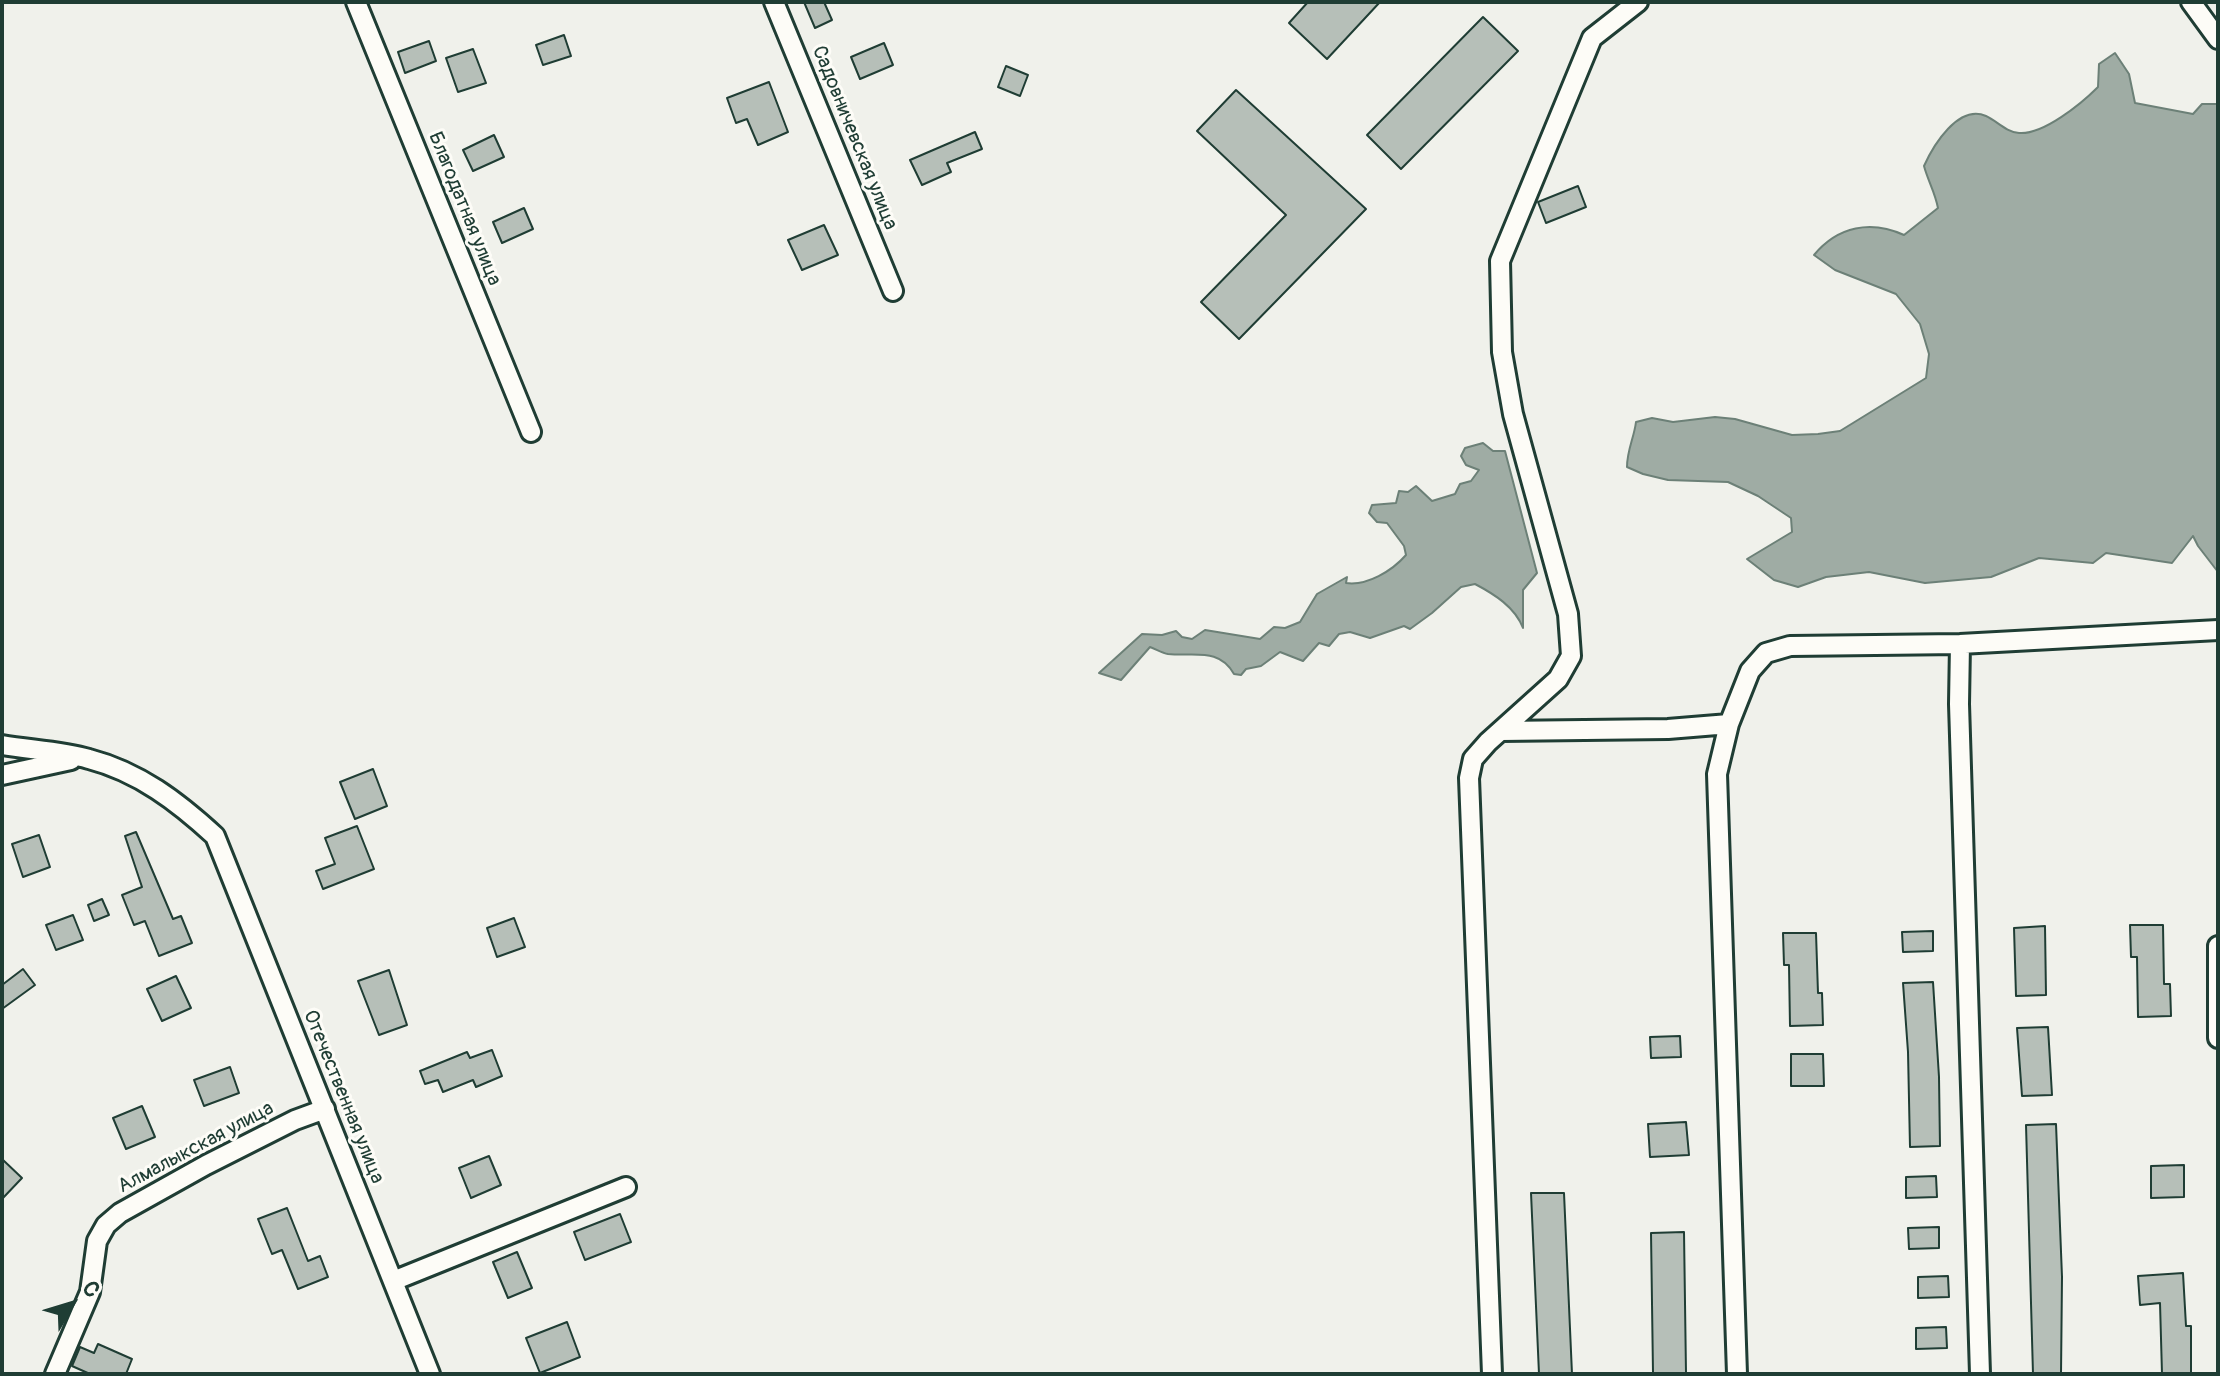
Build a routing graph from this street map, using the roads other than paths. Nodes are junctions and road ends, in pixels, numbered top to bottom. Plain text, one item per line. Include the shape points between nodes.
1 (356, 2) edge
2 (774, 2) edge
3 (1638, 2) edge
4 (2191, 2) edge
5 (2218, 39) edge
6 (893, 291) dead end
7 (531, 432) dead end
8 (2218, 630) edge
9 (1960, 644) junction
10 (1729, 724) junction
11 (1501, 731) junction
12 (2, 745) edge
13 (86, 758) junction
14 (2, 775) edge
15 (2218, 946) edge
16 (2218, 1038) edge
17 (325, 1109) junction
18 (626, 1187) dead end
19 (393, 1281) junction
20 (55, 1374) edge
21 (430, 1374) edge
22 (1492, 1374) edge
23 (1737, 1374) edge
24 (1980, 1374) edge

1 - 7 street, Благодатная улица
2 - 6 street, Садовничевская улица
3 - 11 street via 1592,38 1500,261 1502,352 1513,414 1568,614 1571,656 1558,679
4 - 5 street
8 - 9 street
9 - 10 street via 1790,646 1766,653 1750,671
9 - 24 street
10 - 11 street
10 - 23 street via 1717,774
11 - 22 street via 1473,759 1469,778
12 - 13 street
13 - 14 street
13 - 17 street, Отечественная улица via 157,788 215,836
15 - 16 street
17 - 19 street, Отечественная улица
17 - 20 street, Алмалыкская улица via 206,1165 106,1225 97,1241 90,1292
18 - 19 street
19 - 21 street, Отечественная улица

